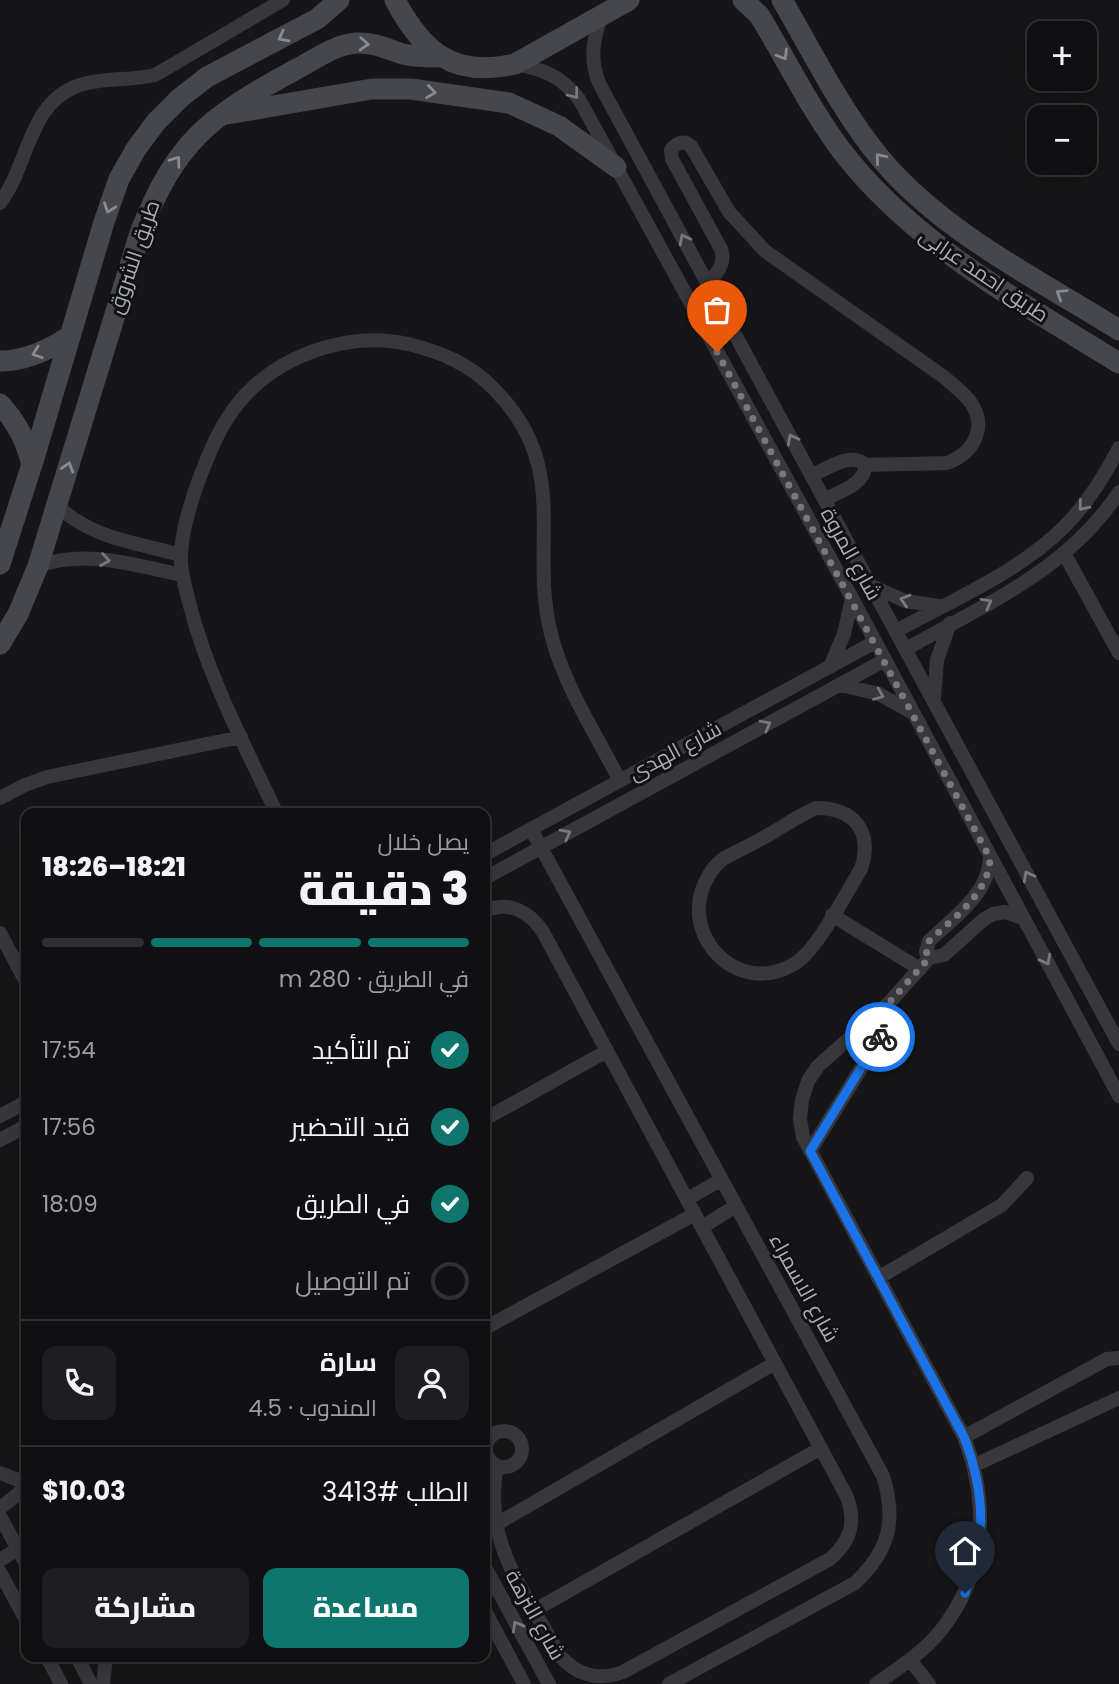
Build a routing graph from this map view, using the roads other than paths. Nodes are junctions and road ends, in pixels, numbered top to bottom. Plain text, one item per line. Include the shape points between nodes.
1 (283, 0) edge
2 (339, 0) edge
3 (395, 0) edge
4 (629, 0) edge
5 (743, 0) edge
6 (782, 0) edge
7 (601, 16) junction
8 (440, 57) junction
9 (515, 64) junction
10 (826, 74) junction
11 (803, 87) junction
12 (218, 116) junction
13 (616, 167) junction
14 (0, 203) edge
15 (91, 267) junction
16 (125, 277) junction
17 (708, 285) junction
18 (1096, 315) junction
19 (1119, 330) edge
20 (70, 336) junction
21 (1081, 340) junction
22 (0, 361) edge
23 (1119, 363) edge
24 (0, 404) edge
25 (1119, 448) edge
26 (32, 465) junction
27 (865, 465) junction
28 (812, 475) junction
29 (1119, 492) edge
30 (825, 499) junction
31 (57, 505) junction
32 (181, 555) junction
33 (1065, 555) junction
34 (0, 564) edge
35 (38, 566) junction
36 (182, 575) junction
37 (872, 586) junction
38 (852, 598) junction
39 (941, 606) junction
40 (950, 623) junction
41 (896, 631) junction
42 (1114, 632) edge
43 (875, 642) junction
44 (0, 644) edge
45 (906, 649) junction
46 (1119, 653) edge
47 (885, 660) junction
48 (830, 667) junction
49 (841, 685) junction
50 (933, 700) junction
51 (913, 713) junction
52 (241, 737) junction
53 (620, 781) junction
54 (0, 799) edge
55 (274, 808) edge
56 (531, 829) junction
57 (541, 847) junction
58 (490, 851) edge
59 (990, 858) junction
60 (490, 875) edge
61 (490, 910) edge
62 (832, 915) junction
63 (1023, 918) junction
64 (0, 933) edge
65 (924, 964) junction
66 (21, 973) edge
67 (888, 1004) junction
68 (1119, 1044) edge
69 (607, 1051) junction
70 (1119, 1096) edge
71 (21, 1105) edge
72 (0, 1116) edge
73 (490, 1116) edge
74 (21, 1129) edge
75 (0, 1140) edge
76 (810, 1151) junction
77 (1027, 1178) dead end
78 (722, 1180) junction
79 (687, 1199) junction
80 (736, 1206) junction
81 (698, 1221) junction
82 (878, 1278) junction
83 (490, 1325) edge
84 (1119, 1358) edge
85 (775, 1363) junction
86 (1119, 1398) edge
87 (964, 1437) junction
88 (490, 1439) edge
89 (821, 1448) junction
90 (491, 1463) edge
91 (975, 1465) junction
92 (0, 1473) edge
93 (21, 1481) edge
94 (21, 1490) edge
95 (0, 1508) edge
96 (0, 1516) edge
97 (495, 1525) junction
98 (18, 1549) junction
99 (21, 1555) edge
100 (0, 1560) edge
101 (0, 1572) edge
102 (490, 1576) edge
103 (535, 1610) junction
104 (21, 1611) edge
105 (490, 1620) edge
106 (911, 1660) junction
107 (50, 1662) edge
108 (80, 1662) edge
109 (105, 1662) edge
110 (61, 1684) edge
111 (92, 1684) edge
112 (103, 1684) edge
113 (524, 1684) edge
114 (548, 1684) edge
115 (669, 1684) edge
116 (876, 1684) edge
117 (929, 1684) edge

1 - 14 street via 168,70 142,78 79,85 56,98 39,118
2 -> 15 street, طريق الشروق via 317,19 207,77 156,122 120,179
3 - 8 street via 419,38
4 - 7 street
5 -> 11 street, طريق احمد عرابى via 759,15
6 - 10 street, طريق احمد عرابى
7 - 9 street
17 -> 7 street, شارع المروة via 594,72 592,44
8 - 9 street via 476,69
12 -> 8 street, طريق الشروق via 343,46 369,43 420,57
9 -> 13 street, شارع المروة via 547,72 570,88
10 - 11 street
18 -> 10 street, طريق احمد عرابى via 959,230 918,197 865,138
11 - 21 street, طريق احمد عرابى via 847,157 912,226 963,266
12 -> 13 street via 372,89 411,89 509,103 559,126
16 -> 12 street, طريق الشروق via 155,194 170,168
13 - 38 street, شارع المروة
15 - 16 street
15 - 20 street, طريق الشروق
31 -> 16 street, طريق الشروق
17 - 27 street via 722,266 722,253 672,159 674,146 683,142 691,146 729,212 752,239 944,377 976,412 977,438 960,458 947,463
28 -> 17 street, شارع المروة
18 - 19 street, طريق احمد عرابى
18 - 21 street
20 -> 22 street via 30,357
20 - 26 street, طريق الشروق
21 - 23 street, طريق احمد عرابى
24 - 26 street via 26,442
25 -> 39 street via 1092,494 1049,541
26 - 34 street, طريق الشروق
27 - 28 street via 852,459
27 - 30 street via 859,480
28 - 30 street, شارع المروة
29 - 33 street
30 - 37 street, شارع المروة
31 - 32 street via 91,530
31 - 35 street, طريق الشروق
32 - 36 street
32 - 53 street via 188,510 215,438 235,407 261,381 291,361 325,347 360,341 397,342 433,350 466,365 494,388 537,455 545,508 545,606 552,637 562,667
40 -> 33 street via 1030,580
33 - 42 street
35 -> 36 street via 86,557
35 - 44 street, طريق الشروق
36 - 52 street via 205,656
39 -> 37 street via 905,601
37 - 41 street, شارع المروة
38 - 43 street, شارع المروة
38 - 48 street via 845,634
39 - 41 street
40 - 45 street
40 - 50 street via 937,660
41 - 45 street, شارع المروة
42 - 46 street
43 - 47 street, شارع المروة
43 - 48 street, شارع الهدى
45 - 50 street, شارع المروة
47 - 49 street, شارع الهدى
47 - 51 street, شارع المروة
48 - 53 street, شارع الهدى
49 -> 51 street via 879,694
57 -> 49 street, شارع الهدى
68 -> 50 street, شارع المروة
51 - 59 street, شارع المروة
52 - 54 street via 47,777
52 - 55 street
53 - 56 street, شارع الهدى
56 - 57 street, شارع الاسمراء
56 - 58 street, شارع الهدى
57 - 60 street, شارع الهدى
57 - 78 street, شارع الاسمراء
59 - 63 street, شارع المروة
59 - 65 street via 985,884 929,941
61 - 69 street via 516,908 536,922
62 - 62 street via 808,953 778,971 761,973 744,971 715,953 699,922 698,904 710,872 722,860 802,814 832,808 847,813 858,824 866,854
62 - 65 street
63 - 65 street via 1005,912 982,919 944,955
63 -> 70 street, شارع المروة
64 - 66 street
65 - 67 street
67 - 76 street via 883,1033
67 - 76 street via 832,1052 808,1082 800,1119
69 - 73 street
69 - 79 street
71 - 72 street
74 - 75 street
76 - 82 street
77 - 82 street via 1002,1205
78 - 79 street
78 - 80 street, شارع الاسمراء
79 - 81 street
80 - 81 street
80 - 115 street, شارع الاسمراء via 883,1476 889,1495 888,1535 881,1553 855,1583
81 - 83 street
81 - 85 street
82 - 87 street
84 - 87 street via 1107,1359
85 - 89 street
85 - 97 street
86 - 91 street
87 - 91 street
88 - 90 street via 511,1433 522,1449 512,1466
89 - 103 street
89 - 103 street via 852,1509 849,1537 830,1559 612,1676 589,1675 568,1664
90 - 97 street
91 - 106 street via 982,1508 978,1552 965,1593 942,1630
92 - 93 street
94 - 95 street
96 - 98 street
97 - 103 street via 503,1552
98 - 99 street
98 - 100 street
101 - 104 street
114 -> 102 street, شارع النزهة
105 - 113 street, شارع النزهة
106 - 116 street
106 - 117 street
107 - 110 street
108 - 111 street
109 - 112 street

